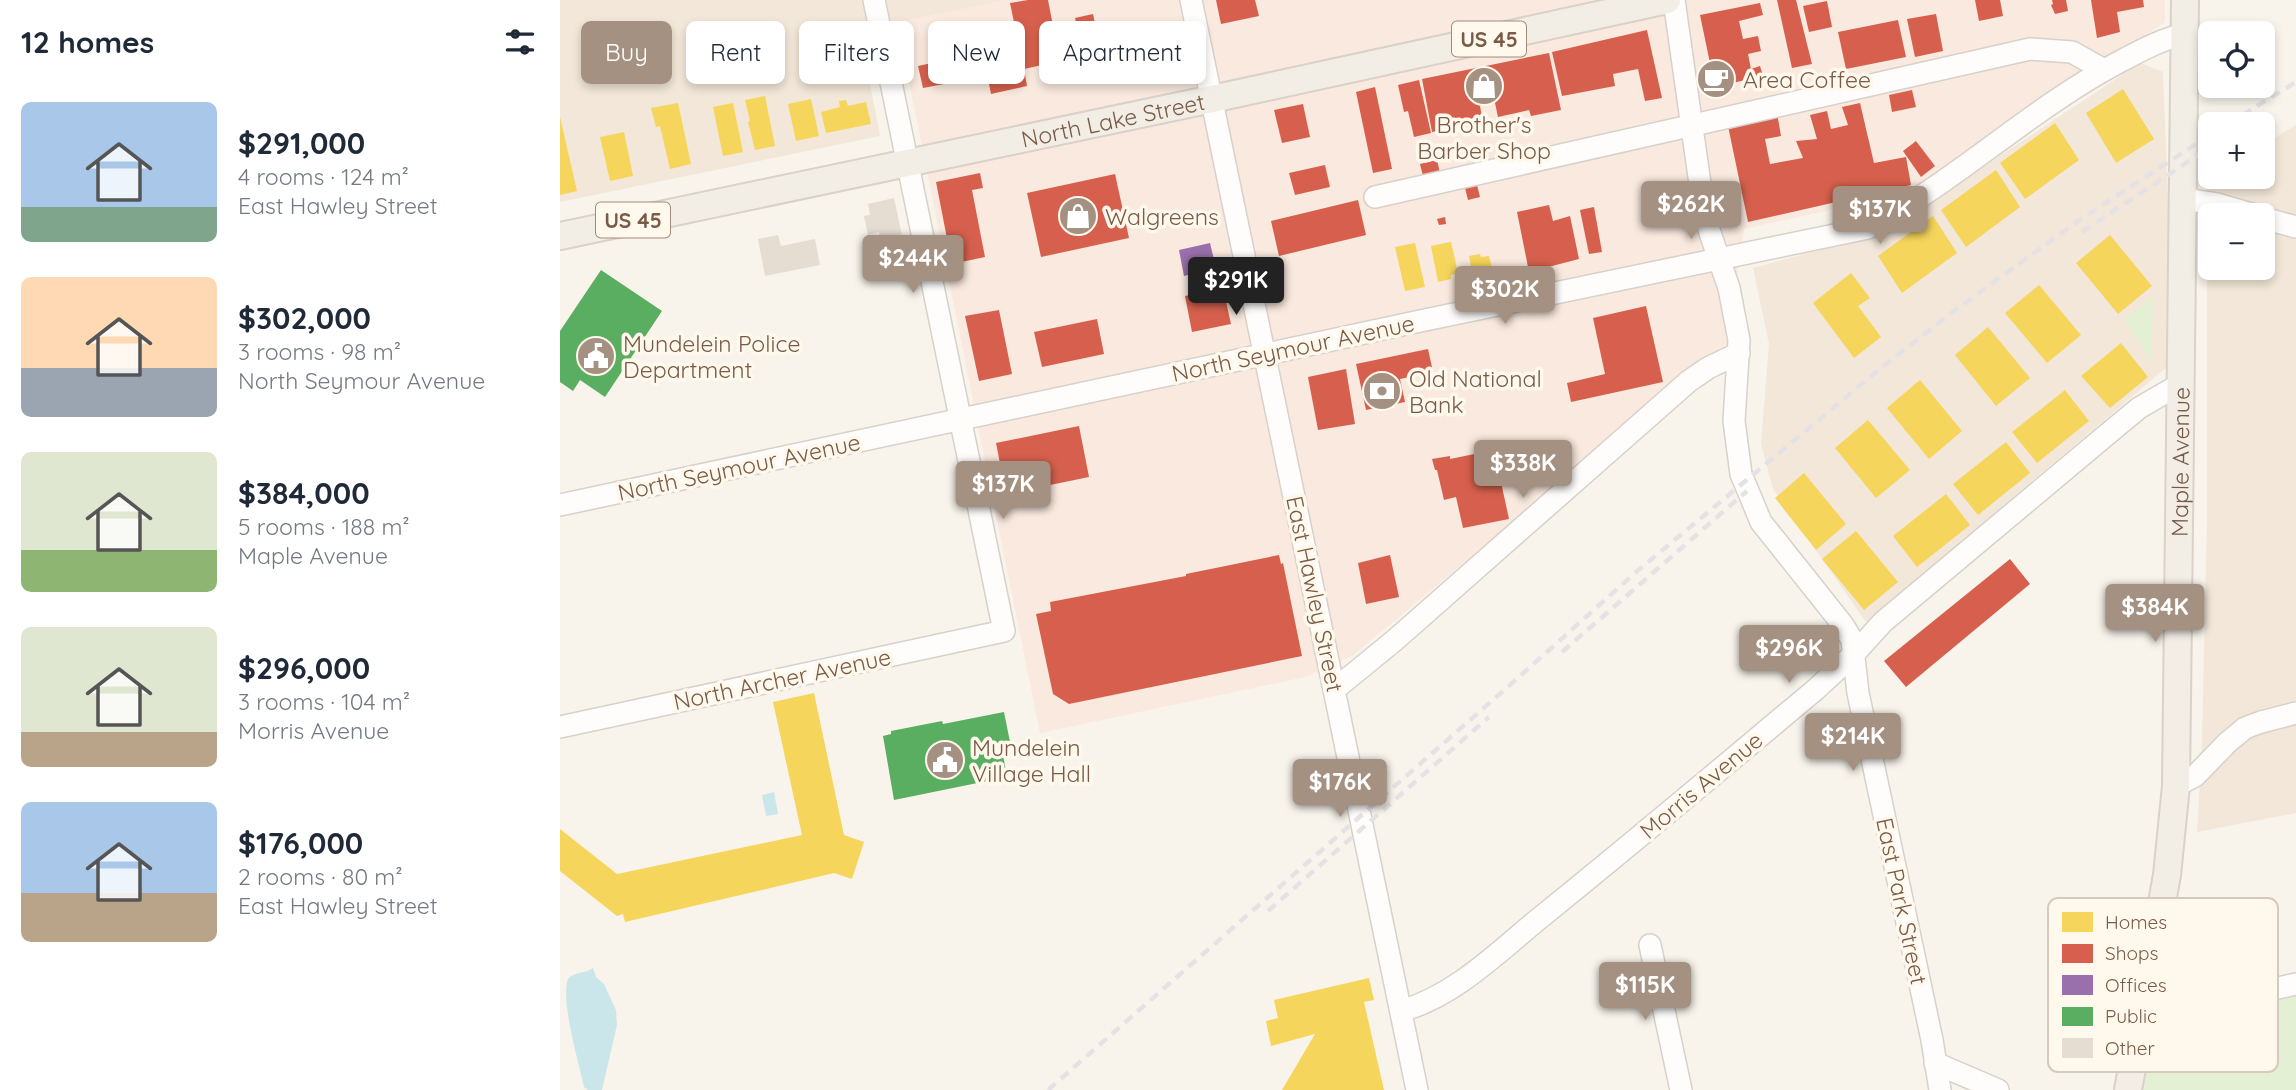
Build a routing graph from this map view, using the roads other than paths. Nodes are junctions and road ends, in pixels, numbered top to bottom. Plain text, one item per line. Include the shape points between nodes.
1 (874, 0) edge
2 (1191, 0) edge
3 (1667, 0) edge
4 (1674, 0) edge
5 (2185, 0) edge
6 (2185, 34) junction
7 (2104, 70) junction
8 (1212, 99) junction
9 (1693, 124) junction
10 (907, 161) junction
11 (1375, 197) dead end
12 (2184, 199) junction
13 (2210, 203) edge
14 (2275, 221) edge
15 (2296, 227) edge
16 (560, 236) edge
17 (1719, 258) junction
18 (1739, 353) junction
19 (1265, 354) junction
20 (2182, 383) junction
21 (959, 420) junction
22 (560, 505) edge
23 (1853, 655) junction
24 (1335, 689) junction
25 (2296, 713) edge
26 (560, 727) edge
27 (2175, 786) junction
28 (2163, 898) edge
29 (1650, 946) dead end
30 (2296, 985) edge
31 (2278, 989) edge
32 (1401, 1011) junction
33 (1935, 1063) junction
34 (2132, 1072) edge
35 (1417, 1090) edge
36 (1681, 1090) edge
37 (1940, 1090) edge
38 (1998, 1090) edge
39 (2129, 1090) edge

1 - 10 street
2 - 8 street, East Hawley Street
3 - 8 main road, North Lake Street / US 45
4 - 9 street, East Park Street
5 - 6 main road, Maple Avenue
6 - 7 street, North Seymour Avenue via 2166,38
6 - 12 main road, Maple Avenue
7 - 9 street via 2072,52 2030,49
7 - 17 street, North Seymour Avenue via 1900,211 1868,228
8 - 10 main road, North Lake Street / US 45
8 - 19 street, East Hawley Street
9 - 11 street
9 - 17 street, East Park Street via 1702,198
10 - 16 main road, North Lake Street / US 45
10 - 21 street
12 - 13 street
12 - 20 main road, Maple Avenue
14 - 15 street
17 - 18 street, East Park Street via 1729,288
17 - 19 street, North Seymour Avenue
18 - 23 street, East Park Street via 1734,421 1741,474 1760,522 1843,625 1852,640
18 - 24 street via 1689,381
19 - 21 street, North Seymour Avenue
19 - 24 street, East Hawley Street
20 - 23 street, Morris Avenue via 2129,416 1883,622
20 - 27 main road, Maple Avenue
21 - 22 street, North Seymour Avenue
21 - 26 street, North Archer Avenue via 1004,631
23 - 32 street, Morris Avenue via 1455,986
23 - 33 street, East Park Street
24 - 32 street, East Hawley Street
25 - 27 street via 2245,728 2195,776
27 - 28 main road, Maple Avenue
29 - 36 street
30 - 31 street
32 - 35 street, East Hawley Street
33 - 37 street, East Park Street
33 - 38 street
34 - 39 main road, Maple Avenue

